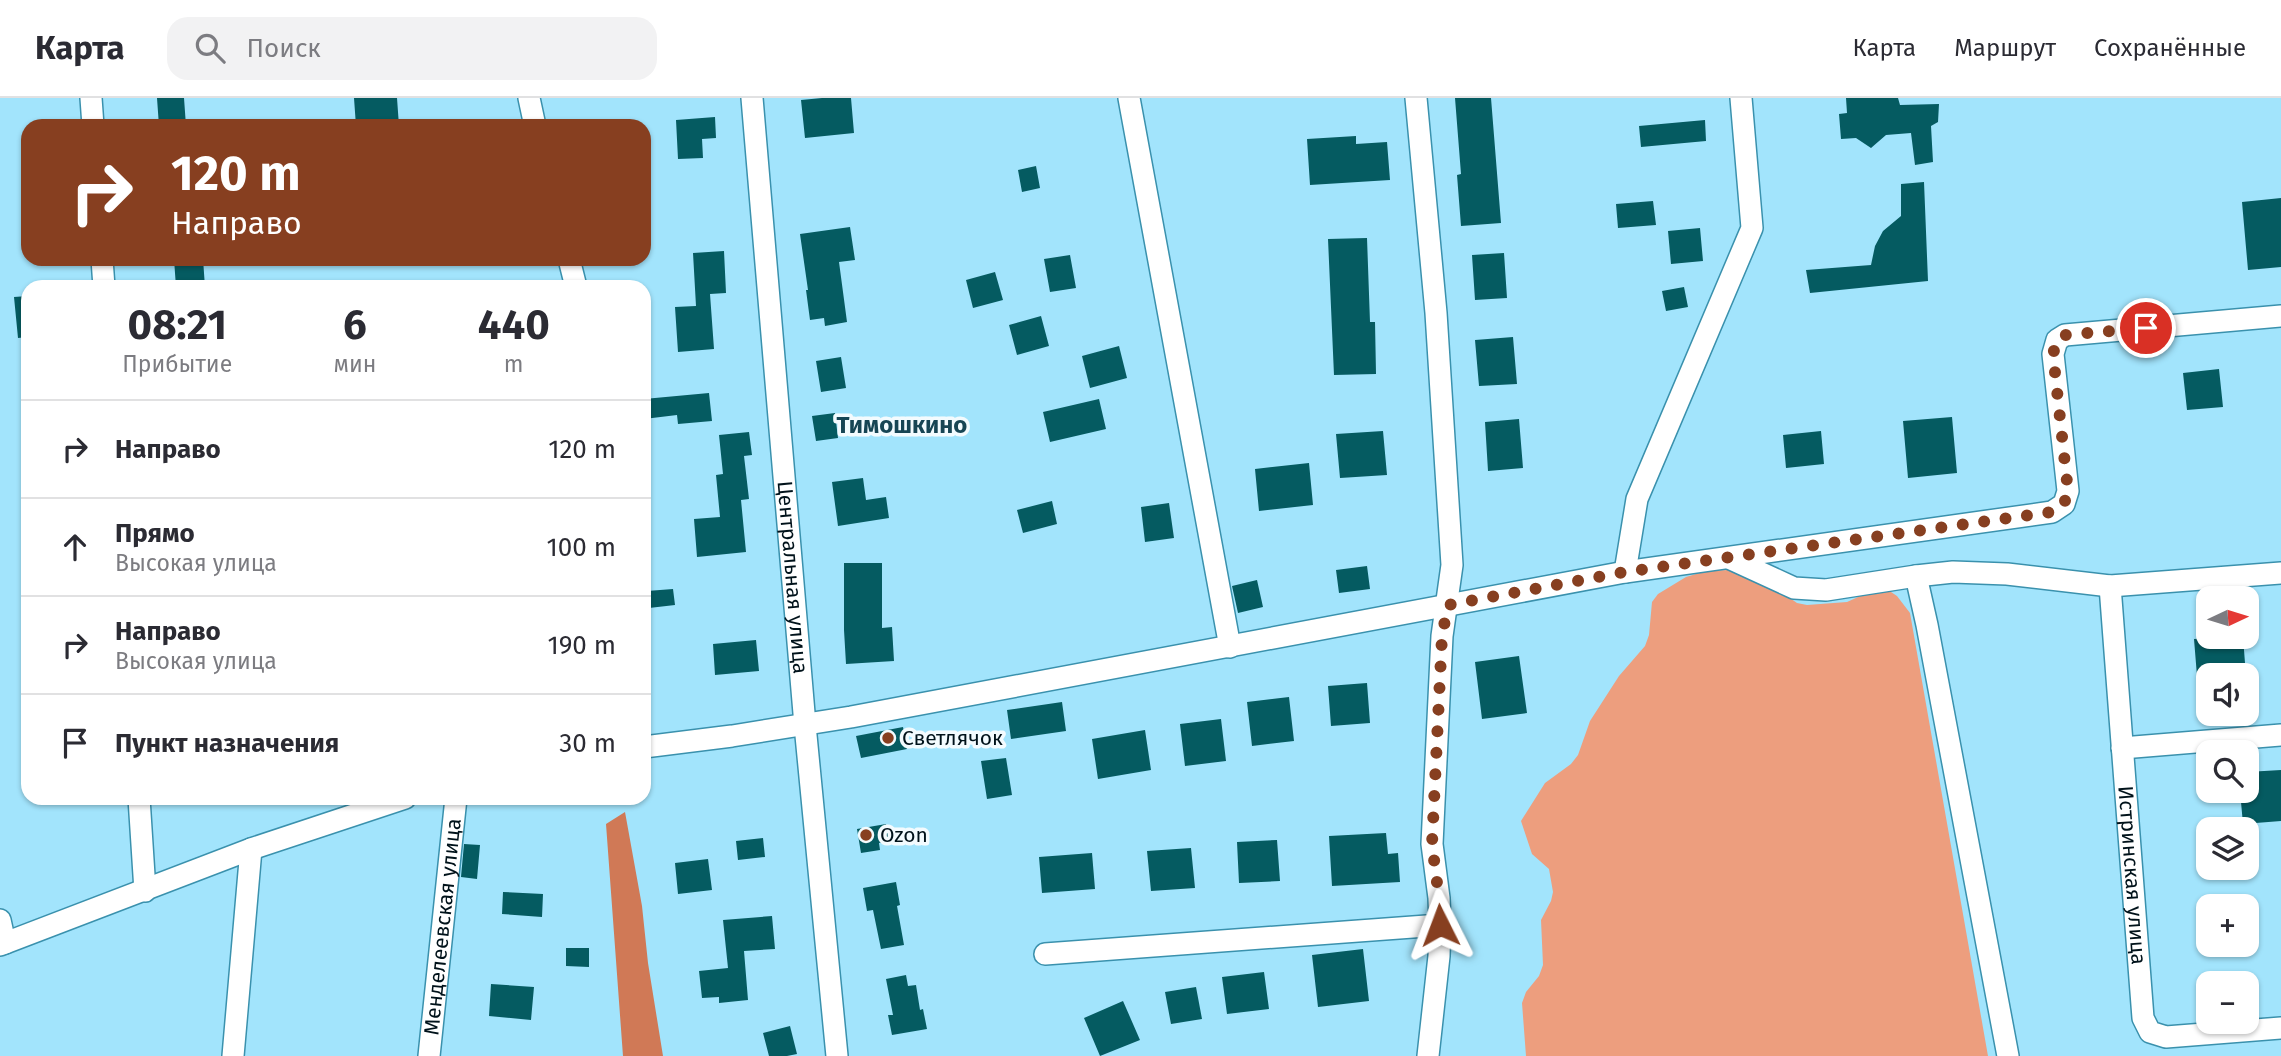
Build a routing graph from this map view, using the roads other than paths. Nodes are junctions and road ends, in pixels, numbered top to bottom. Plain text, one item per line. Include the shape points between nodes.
1 (91, 98) edge
2 (529, 98) edge
3 (752, 98) edge
4 (1129, 98) edge
5 (1416, 98) edge
6 (1741, 98) edge
7 (92, 119) edge
8 (534, 119) edge
9 (2281, 316) edge
10 (1729, 558) junction
11 (1625, 572) junction
12 (2281, 573) edge
13 (1916, 576) junction
14 (2110, 586) junction
15 (1448, 605) junction
16 (1230, 647) junction
17 (805, 725) junction
18 (2281, 735) edge
19 (651, 746) edge
20 (2122, 748) junction
21 (139, 805) edge
22 (384, 805) edge
23 (455, 805) edge
24 (251, 849) junction
25 (145, 891) junction
26 (0, 920) edge
27 (1440, 925) junction
28 (2, 944) edge
29 (1045, 954) dead end
30 (2281, 1028) edge
31 (233, 1056) edge
32 (429, 1056) edge
33 (837, 1056) edge
34 (1428, 1056) edge
35 (2008, 1056) edge

1 - 7 street
2 - 8 street
3 - 17 street, Центральная улица
4 - 16 street
5 - 15 street via 1452,565
6 - 11 street via 1752,228 1637,499
9 - 10 street via 2065,335 2057,340 2053,354 2068,491 2064,504 2052,512
10 - 11 street
10 - 13 street via 1794,588 1826,590
11 - 15 street
12 - 14 street
13 - 14 street via 2007,574
13 - 35 street
14 - 20 street, Истринская улица
15 - 16 street
15 - 27 street via 1442,636 1432,844
16 - 17 street
17 - 19 street
17 - 33 street, Центральная улица
18 - 20 street
20 - 30 street, Истринская улица via 2143,1018 2150,1032 2166,1037
21 - 25 street
22 - 24 street
23 - 32 street, Менделеевская улица
24 - 25 street
24 - 31 street
25 - 28 street
26 - 28 street
27 - 29 street
27 - 34 street

